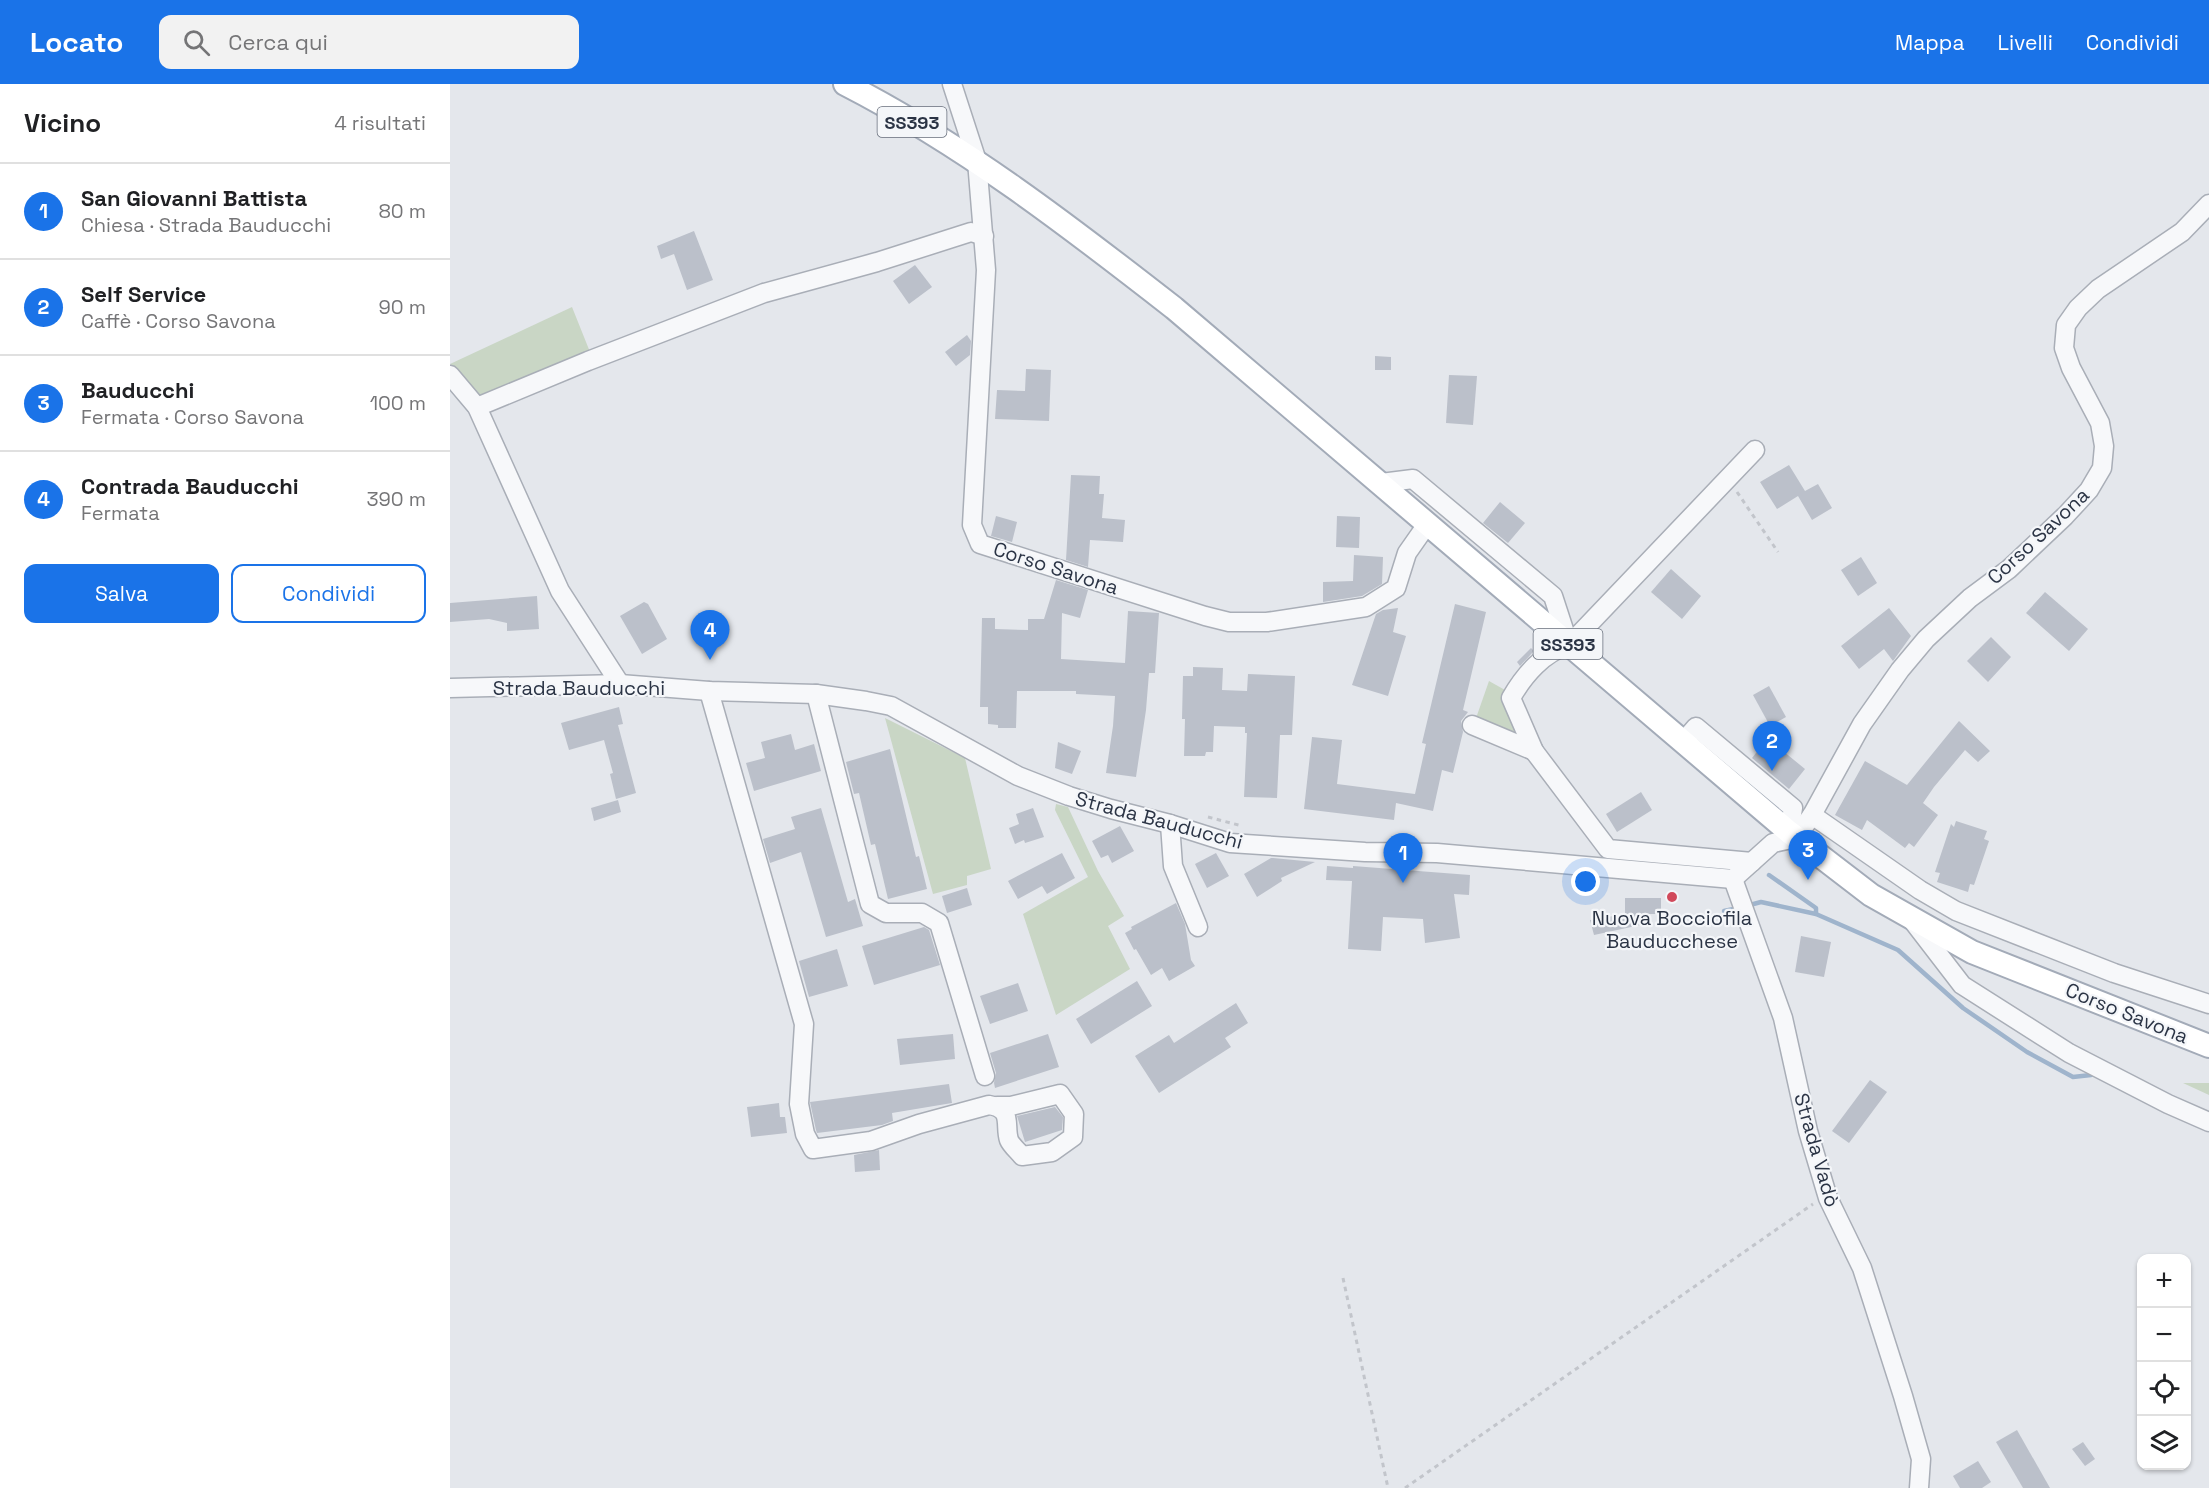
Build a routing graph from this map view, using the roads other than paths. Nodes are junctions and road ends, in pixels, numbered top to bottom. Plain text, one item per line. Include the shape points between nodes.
1 (846, 84) edge
2 (952, 84) edge
3 (976, 161) junction
4 (2209, 204) edge
5 (984, 237) junction
6 (450, 375) edge
7 (477, 407) junction
8 (1755, 450) dead end
9 (1381, 483) junction
10 (1428, 523) junction
11 (1569, 645) junction
12 (620, 684) junction
13 (450, 688) edge
14 (709, 691) junction
15 (816, 694) junction
16 (1472, 725) dead end
17 (1534, 751) junction
18 (1812, 815) junction
19 (1170, 824) junction
20 (1792, 835) junction
21 (1608, 849) junction
22 (1752, 862) junction
23 (1595, 868) junction
24 (1733, 879) junction
25 (1910, 916) junction
26 (1198, 927) dead end
27 (2209, 1004) edge
28 (2209, 1046) edge
29 (985, 1076) dead end
30 (997, 1106) junction
31 (2209, 1122) edge
32 (1919, 1488) edge

1 - 3 main road, Corso Savona / SS393
2 - 3 street
3 - 5 street, Corso Savona
3 - 9 main road, Corso Savona / SS393 via 1174,308
4 - 18 street, Corso Savona via 2182,232 2098,289 2066,325 2064,348 2100,423 2104,446 2102,468 2089,490 2009,568 1970,598 1919,647 1862,724
5 - 7 street via 970,232 764,293
5 - 10 street, Corso Savona via 986,270 972,525 980,544 1205,616 1229,622 1267,622 1365,607 1380,599 1396,588 1407,553
6 - 7 street
7 - 12 street via 560,591
8 - 11 street
9 - 10 main road, Corso Savona / SS393
9 - 11 street via 1413,479 1553,596
10 - 11 main road, Corso Savona / SS393
11 - 17 street via 1554,649 1521,680 1511,698
11 - 20 main road, Corso Savona / SS393
12 - 13 street, Strada Bauducchi
12 - 14 street, Strada Bauducchi
14 - 15 street, Strada Bauducchi
14 - 30 street via 804,1024 799,1104 805,1134 813,1149 871,1141 920,1124
15 - 19 street, Strada Bauducchi via 891,706 1018,776 1100,806
15 - 29 street via 870,904 886,913 922,913 939,923
16 - 17 street
17 - 21 street
18 - 20 street, Corso Savona
18 - 27 street, Corso Savona via 1956,911 2114,974
19 - 23 street, Strada Bauducchi via 1230,843 1437,853
19 - 26 street via 1173,866
20 - 22 street via 1773,843
20 - 25 main road, Corso Savona / SS393 via 1871,895
21 - 22 street
21 - 23 street
22 - 24 street
23 - 24 street, Strada Bauducchi
24 - 32 street, Strada Vadò via 1783,1018 1808,1131 1830,1202 1862,1268 1903,1396 1921,1459
25 - 28 main road, Corso Savona / SS393 via 1972,952
25 - 31 street via 1962,985 2069,1053
30 - 30 street via 1060,1094 1074,1114 1073,1137 1052,1152 1022,1156 1009,1141 1008,1119

